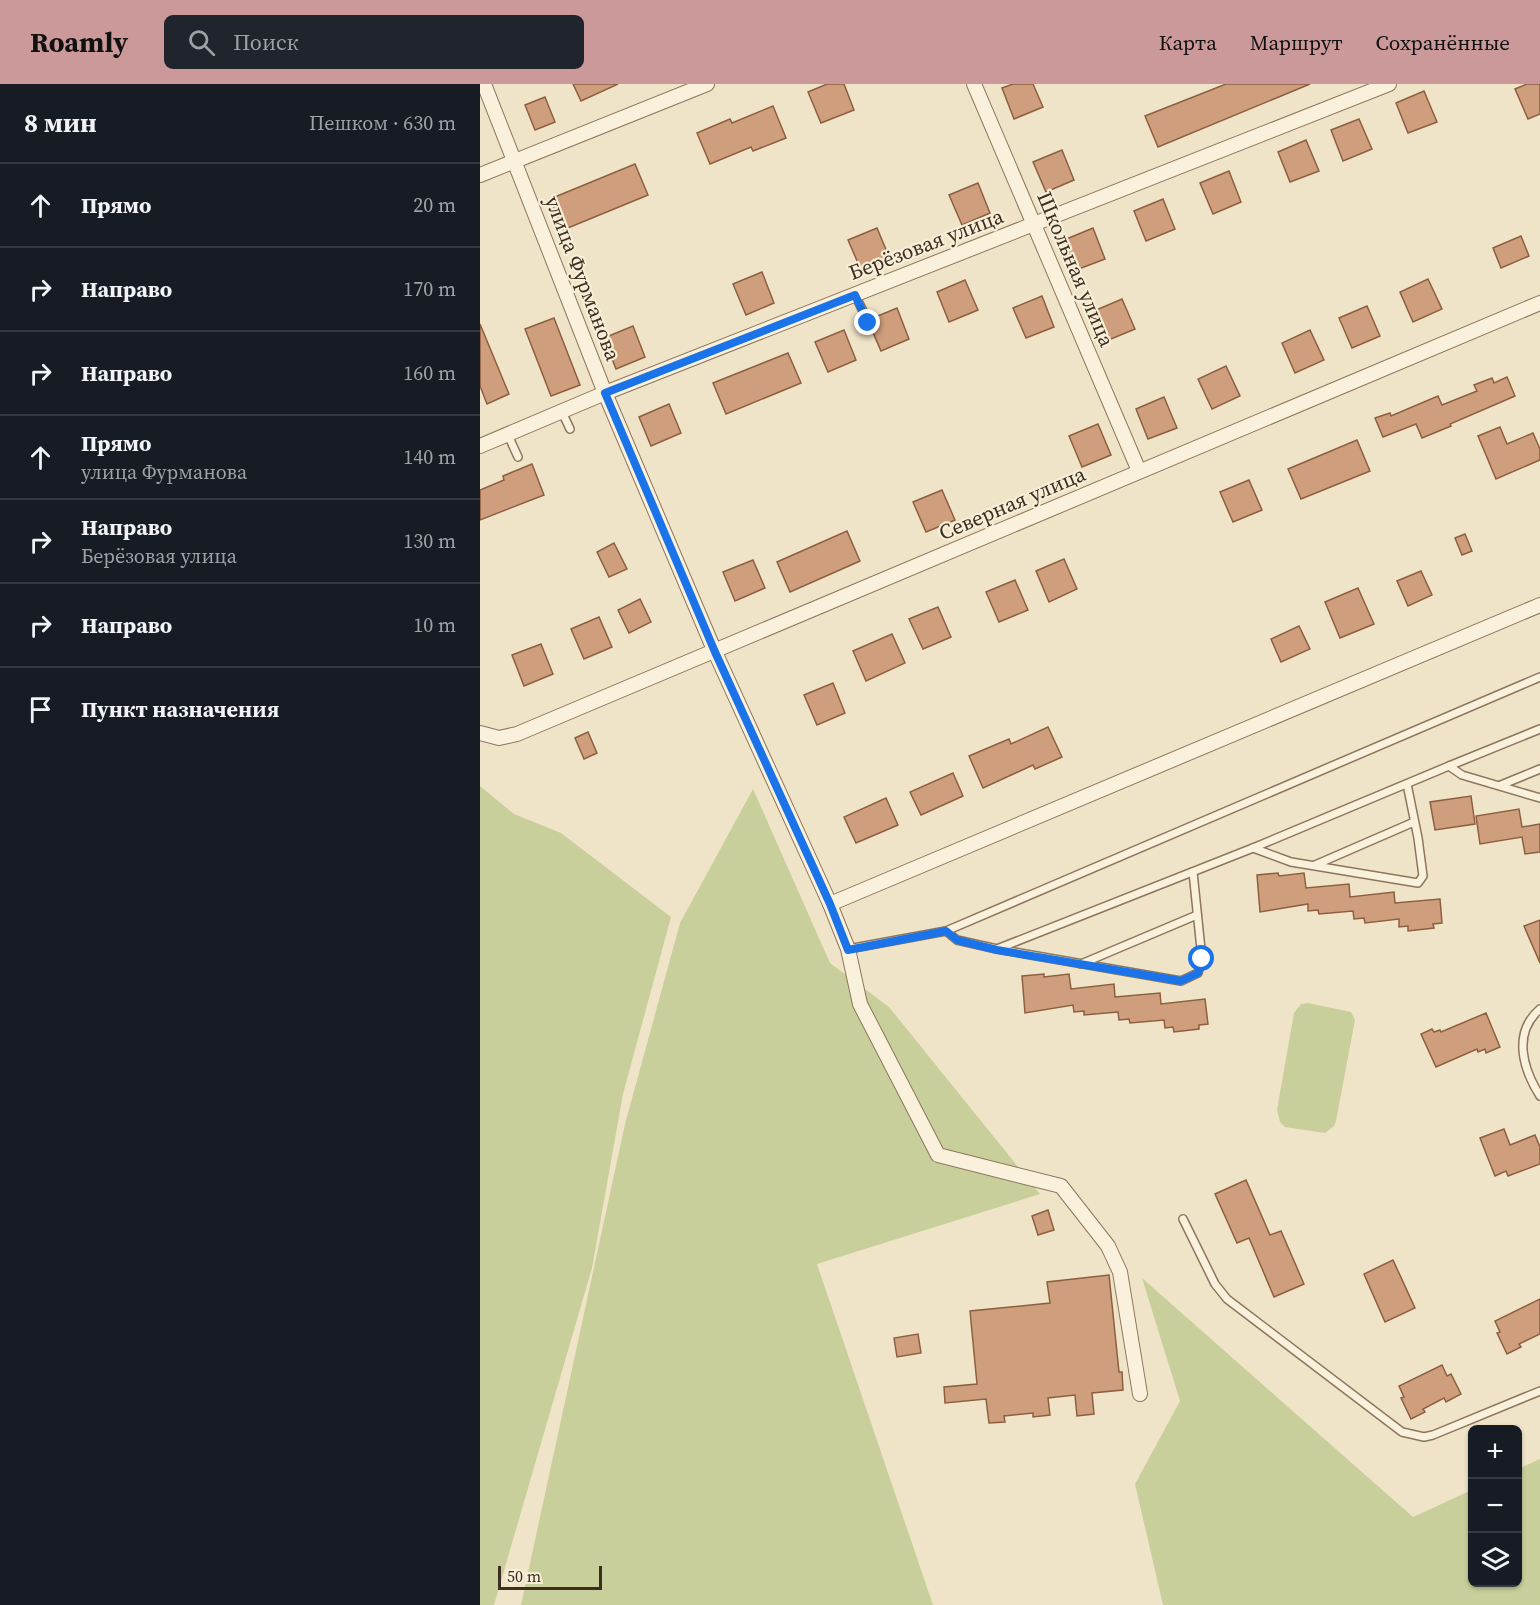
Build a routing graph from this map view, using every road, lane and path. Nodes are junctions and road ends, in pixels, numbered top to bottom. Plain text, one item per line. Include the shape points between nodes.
1 (484, 84) edge
2 (707, 84) edge
3 (974, 84) edge
4 (1389, 84) edge
5 (516, 160) junction
6 (480, 175) edge
7 (1034, 225) junction
8 (855, 295) junction
9 (1540, 303) edge
10 (868, 323) dead end
11 (605, 393) junction
12 (562, 412) junction
13 (570, 429) dead end
14 (508, 435) junction
15 (480, 446) edge
16 (518, 457) dead end
17 (1139, 471) junction
18 (1540, 605) edge
19 (715, 652) junction
20 (1540, 677) edge
21 (1540, 729) edge
22 (480, 733) edge
23 (1449, 766) junction
24 (1540, 769) edge
25 (1407, 784) junction
26 (1500, 785) junction
27 (1540, 798) edge
28 (1414, 822) junction
29 (1252, 848) junction
30 (1313, 865) junction
31 (1193, 872) junction
32 (830, 904) junction
33 (1197, 915) junction
34 (946, 931) junction
35 (848, 950) junction
36 (997, 950) junction
37 (1081, 964) junction
38 (1540, 1009) edge
39 (1540, 1096) edge
40 (1183, 1219) dead end
41 (1540, 1391) edge
42 (1140, 1394) dead end

1 - 5 street, улица Фурманова
2 - 5 street
3 - 7 street, Школьная улица
4 - 7 street, Берёзовая улица
5 - 6 street
5 - 11 street, улица Фурманова
7 - 8 street, Берёзовая улица
7 - 17 street, Школьная улица
8 - 10 lane
8 - 11 street, Берёзовая улица
9 - 17 street, Северная улица
11 - 12 street, Берёзовая улица
11 - 19 street, улица Фурманова
12 - 13 lane
12 - 14 street, Берёзовая улица
14 - 15 street, Берёзовая улица
14 - 16 lane
17 - 19 street, Северная улица
18 - 32 street
19 - 22 street, Северная улица via 518,734 499,738
19 - 32 street, улица Фурманова
20 - 34 lane
21 - 23 lane
23 - 25 lane
23 - 26 lane via 1462,775
24 - 26 lane
25 - 28 lane
25 - 29 lane
26 - 27 lane
28 - 30 lane
28 - 30 lane via 1423,876 1418,883
29 - 30 lane via 1291,862
29 - 31 lane
31 - 33 lane
31 - 36 lane
32 - 35 street, улица Фурманова
33 - 37 lane
33 - 37 lane via 1202,959 1198,973 1181,981
34 - 35 lane
34 - 36 lane via 957,940
35 - 42 street, улица Фурманова via 860,1004 938,1155 1061,1186 1108,1246 1119,1272
36 - 37 lane
38 - 39 lane via 1522,1038 1523,1062
40 - 41 lane via 1215,1284 1227,1299 1402,1432 1433,1435

